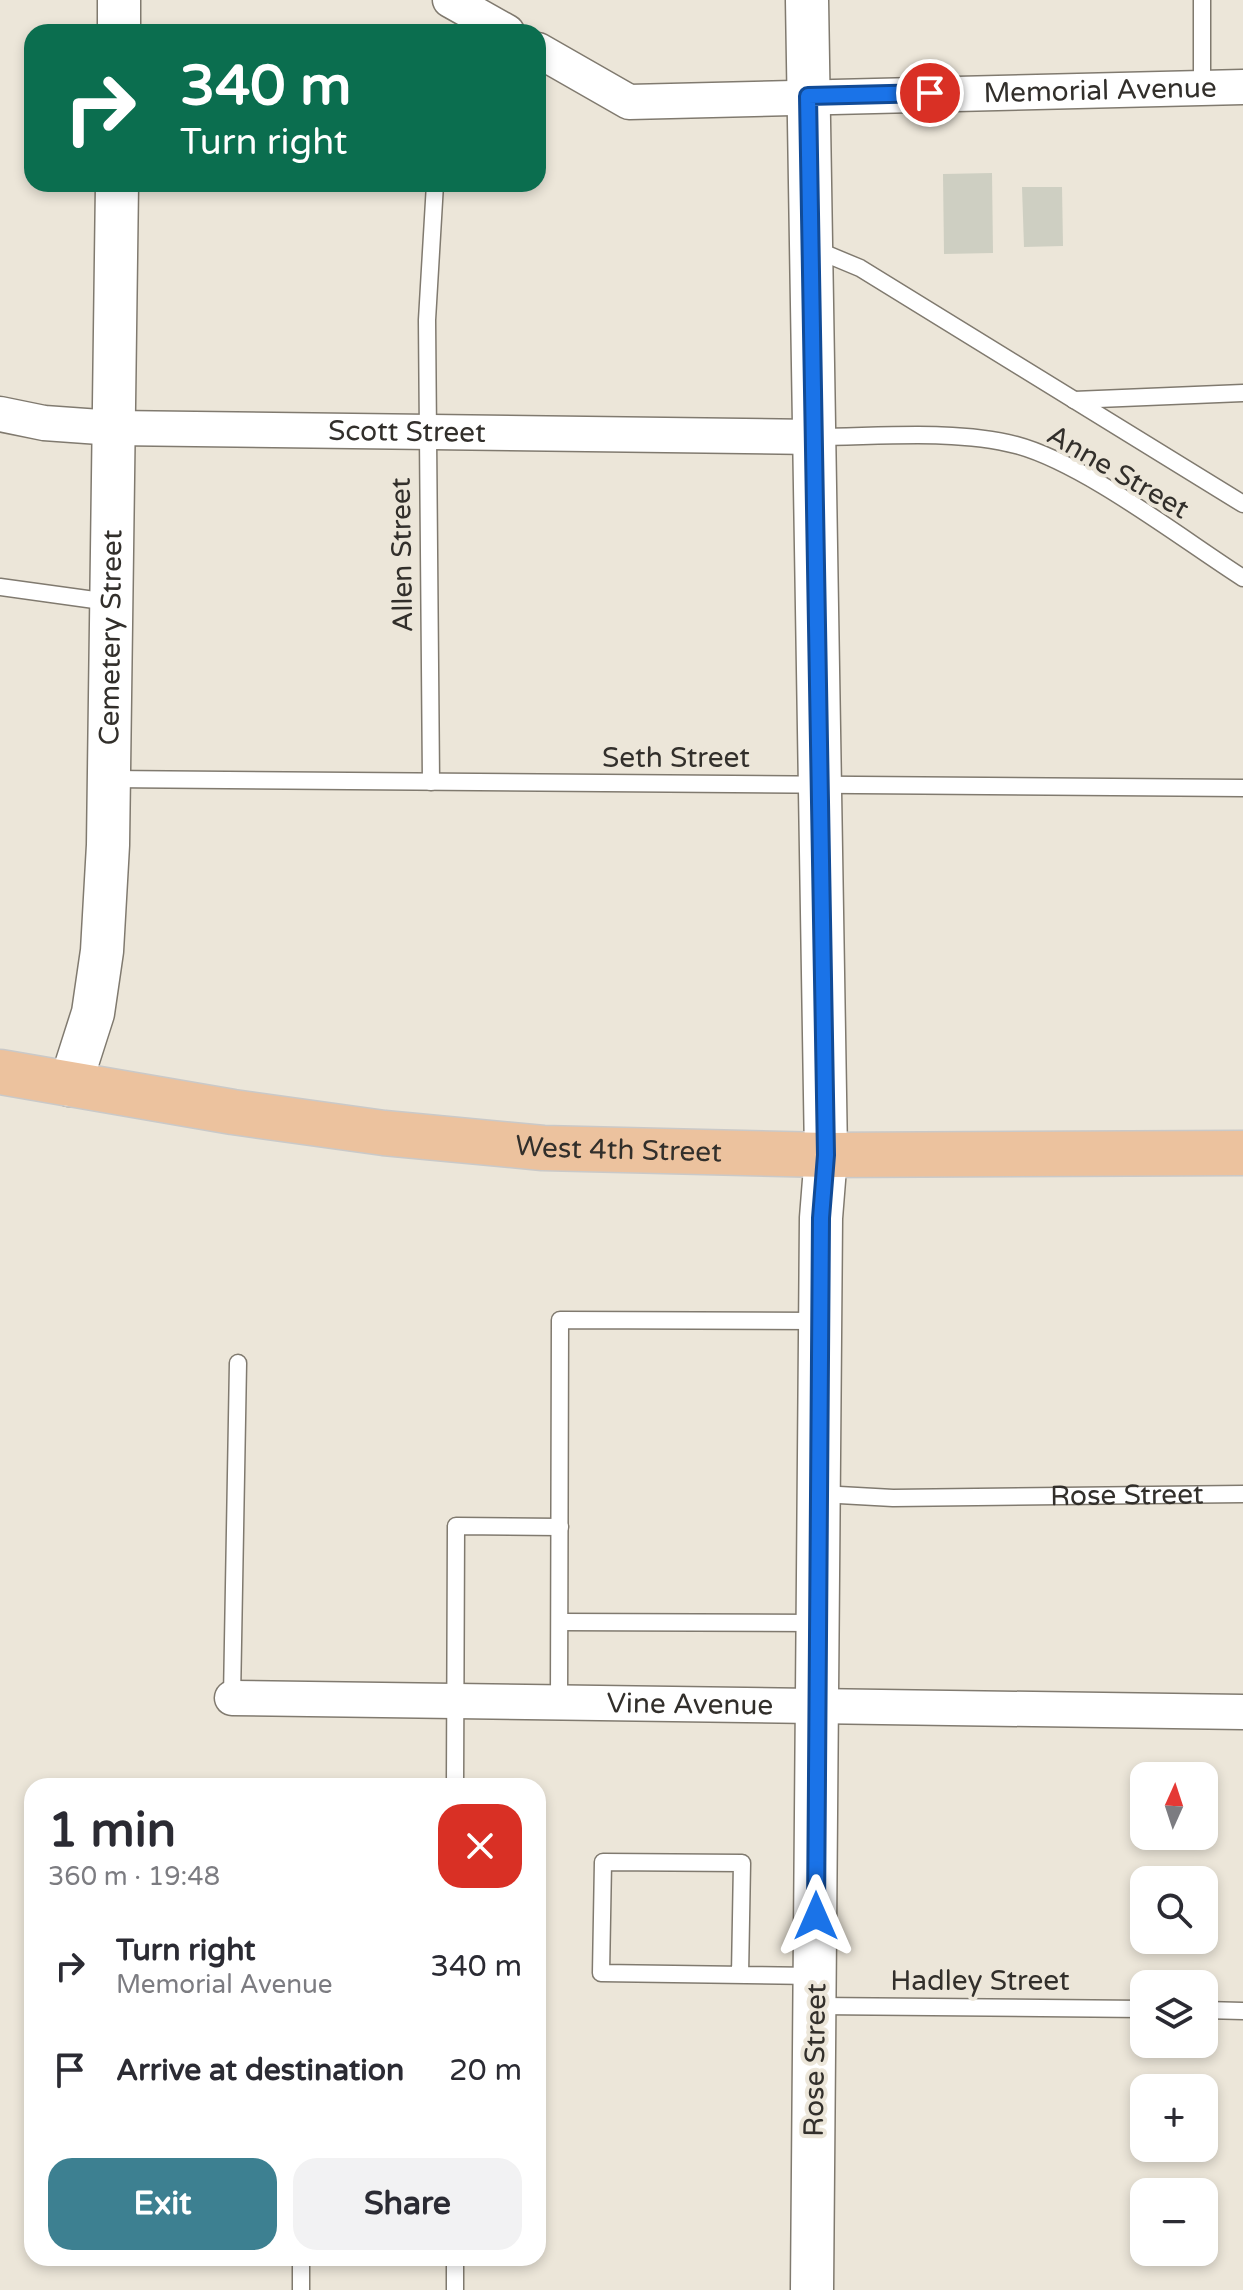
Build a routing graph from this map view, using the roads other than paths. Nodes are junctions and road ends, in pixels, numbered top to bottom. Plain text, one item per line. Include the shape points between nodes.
1 (119, 0) edge
2 (450, 0) edge
3 (807, 0) edge
4 (1202, 0) edge
5 (119, 24) edge
6 (493, 24) edge
7 (546, 55) edge
8 (1202, 87) junction
9 (1243, 87) edge
10 (808, 96) junction
11 (117, 192) edge
12 (435, 192) edge
13 (811, 247) junction
14 (1243, 393) edge
15 (1074, 400) junction
16 (0, 414) edge
17 (114, 428) junction
18 (427, 434) junction
19 (814, 437) junction
20 (1243, 504) edge
21 (1243, 578) edge
22 (0, 587) edge
23 (109, 602) junction
24 (108, 779) junction
25 (431, 782) junction
26 (820, 785) junction
27 (1243, 788) edge
28 (0, 1072) edge
29 (70, 1085) junction
30 (1243, 1153) edge
31 (826, 1155) junction
32 (821, 1321) junction
33 (238, 1363) dead end
34 (820, 1494) junction
35 (1243, 1494) edge
36 (560, 1527) junction
37 (560, 1622) junction
38 (819, 1623) junction
39 (232, 1698) joint
40 (455, 1702) junction
41 (559, 1704) junction
42 (818, 1708) junction
43 (1243, 1712) edge
44 (455, 1778) edge
45 (740, 1975) junction
46 (816, 1991) junction
47 (1130, 2008) edge
48 (1218, 2010) edge
49 (1243, 2011) edge
50 (301, 2266) edge
51 (455, 2266) edge
52 (301, 2290) edge
53 (455, 2290) edge
54 (812, 2290) edge

1 - 5 street
2 - 6 street
3 - 10 street, Rose Street
4 - 8 lane
7 - 10 street, Memorial Avenue via 629,102
8 - 9 street, Memorial Avenue
8 - 10 street, Memorial Avenue
10 - 13 street, Rose Street
11 - 17 street, Cemetery Street
12 - 18 lane, Allen Street
13 - 15 lane, Anne Street via 860,268
13 - 19 street, Rose Street
14 - 15 lane, Anne Street
15 - 20 lane, Anne Street
16 - 17 street, Scott Street
17 - 18 street, Scott Street
17 - 23 street, Cemetery Street
18 - 19 street, Scott Street
18 - 25 lane, Allen Street
19 - 21 lane, Anne Street via 981,438 1017,445 1088,478
19 - 26 street, Rose Street
22 - 23 lane
23 - 24 street, Cemetery Street
24 - 25 lane, Seth Street
24 - 29 street, Cemetery Street via 102,951 93,1013
25 - 26 lane, Seth Street
26 - 27 lane, Seth Street
26 - 31 street, Rose Street
28 - 29 main road, West 4th Street
29 - 31 main road, West 4th Street via 384,1133 543,1148
30 - 31 main road, West 4th Street
31 - 32 street, Rose Street
32 - 34 street, Rose Street
32 - 36 lane via 560,1320
33 - 39 lane
34 - 35 lane, Rose Street
34 - 38 street, Rose Street
36 - 37 lane
36 - 40 lane via 456,1526
37 - 38 lane
37 - 41 lane
38 - 42 street, Rose Street
39 - 40 street, Vine Avenue
40 - 41 street, Vine Avenue
40 - 44 lane
41 - 42 street, Vine Avenue
42 - 43 street, Vine Avenue
42 - 46 street, Rose Street
45 - 45 lane, Hadley Street via 601,1973 603,1862 742,1863
45 - 46 lane, Hadley Street
46 - 47 lane, Hadley Street
46 - 54 street, Rose Street
48 - 49 lane
50 - 52 lane
51 - 53 lane

